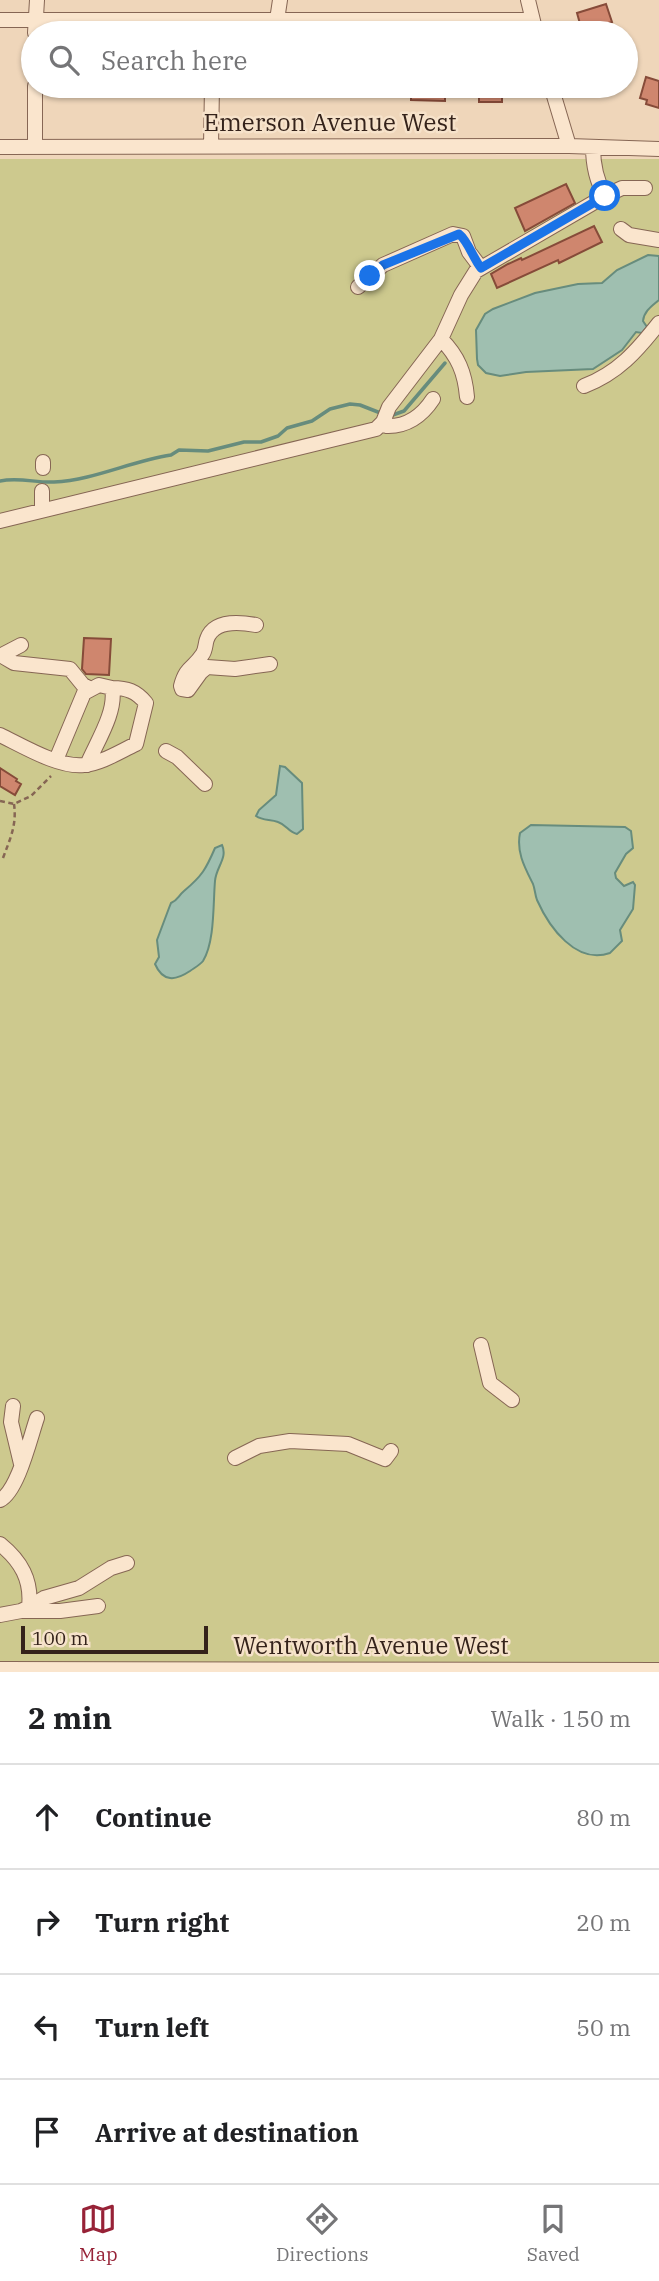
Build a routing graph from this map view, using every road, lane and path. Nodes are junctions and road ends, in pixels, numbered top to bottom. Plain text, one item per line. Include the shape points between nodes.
1 (37, 0) edge
2 (280, 0) edge
3 (528, 0) edge
4 (0, 20) edge
5 (277, 20) junction
6 (35, 21) edge
7 (268, 21) edge
8 (320, 21) edge
9 (533, 21) edge
10 (21, 24) edge
11 (35, 98) edge
12 (212, 98) edge
13 (555, 98) edge
14 (35, 146) junction
15 (211, 146) junction
16 (569, 146) junction
17 (0, 147) edge
18 (593, 147) junction
19 (659, 149) edge
20 (645, 188) dead end
21 (605, 196) junction
22 (621, 229) dead end
23 (659, 240) edge
24 (481, 268) junction
25 (358, 287) dead end
26 (658, 325) edge
27 (441, 339) junction
28 (584, 386) dead end
29 (467, 397) dead end
30 (433, 399) dead end
31 (383, 422) junction
32 (42, 491) dead end
33 (42, 510) junction
34 (0, 521) edge
35 (256, 625) dead end
36 (21, 645) dead end
37 (202, 655) junction
38 (1, 656) edge
39 (270, 664) dead end
40 (201, 672) junction
41 (111, 688) junction
42 (91, 689) junction
43 (0, 735) edge
44 (166, 751) dead end
45 (56, 760) junction
46 (87, 765) junction
47 (51, 776) dead end
48 (205, 784) dead end
49 (0, 801) edge
50 (14, 804) junction
51 (3, 858) dead end
52 (481, 1345) dead end
53 (512, 1400) dead end
54 (13, 1406) dead end
55 (37, 1418) dead end
56 (391, 1451) dead end
57 (234, 1458) dead end
58 (21, 1464) junction
59 (0, 1500) edge
60 (0, 1544) edge
61 (127, 1563) dead end
62 (98, 1606) dead end
63 (25, 1609) junction
64 (0, 1615) edge
65 (0, 1670) edge
66 (471, 1670) edge
67 (659, 1670) edge

1 - 6 street
2 - 5 street
3 - 9 street
4 - 10 street
5 - 7 street
5 - 8 street
11 - 14 street
12 - 15 street
13 - 16 street
14 - 15 street, Emerson Avenue West
14 - 17 street, Emerson Avenue West
15 - 16 street, Emerson Avenue West
16 - 18 street, Emerson Avenue West
18 - 19 street, Emerson Avenue West
18 - 21 street via 593,164
20 - 21 street via 622,188
21 - 24 street
22 - 23 street via 629,235
24 - 25 street via 463,236 453,234 383,265
24 - 27 street via 461,295
26 - 28 street via 619,368
27 - 29 street via 460,364
27 - 31 street via 389,407
30 - 31 street via 403,424 386,426
31 - 33 street via 376,429
32 - 33 street
33 - 34 street
35 - 37 street via 232,622 219,626 207,638
36 - 38 street
37 - 40 street
37 - 40 street via 187,670 182,689 191,688
38 - 42 street via 13,663 70,670
39 - 40 street via 212,667
41 - 42 street via 99,685
41 - 46 street via 110,710
41 - 46 street via 127,688 146,704 135,744
42 - 45 street via 84,693
43 - 45 street
44 - 48 street
45 - 46 street via 71,766
47 - 50 path via 31,796
49 - 50 path
50 - 51 path via 14,831
52 - 53 street via 490,1383
54 - 58 street via 11,1422
55 - 58 street
56 - 57 street via 385,1459 348,1444 290,1441 259,1446
58 - 59 street via 14,1486
60 - 63 street via 30,1584
61 - 63 street
62 - 63 street
63 - 64 street
65 - 66 street, Wentworth Avenue West
66 - 67 street, Wentworth Avenue West

